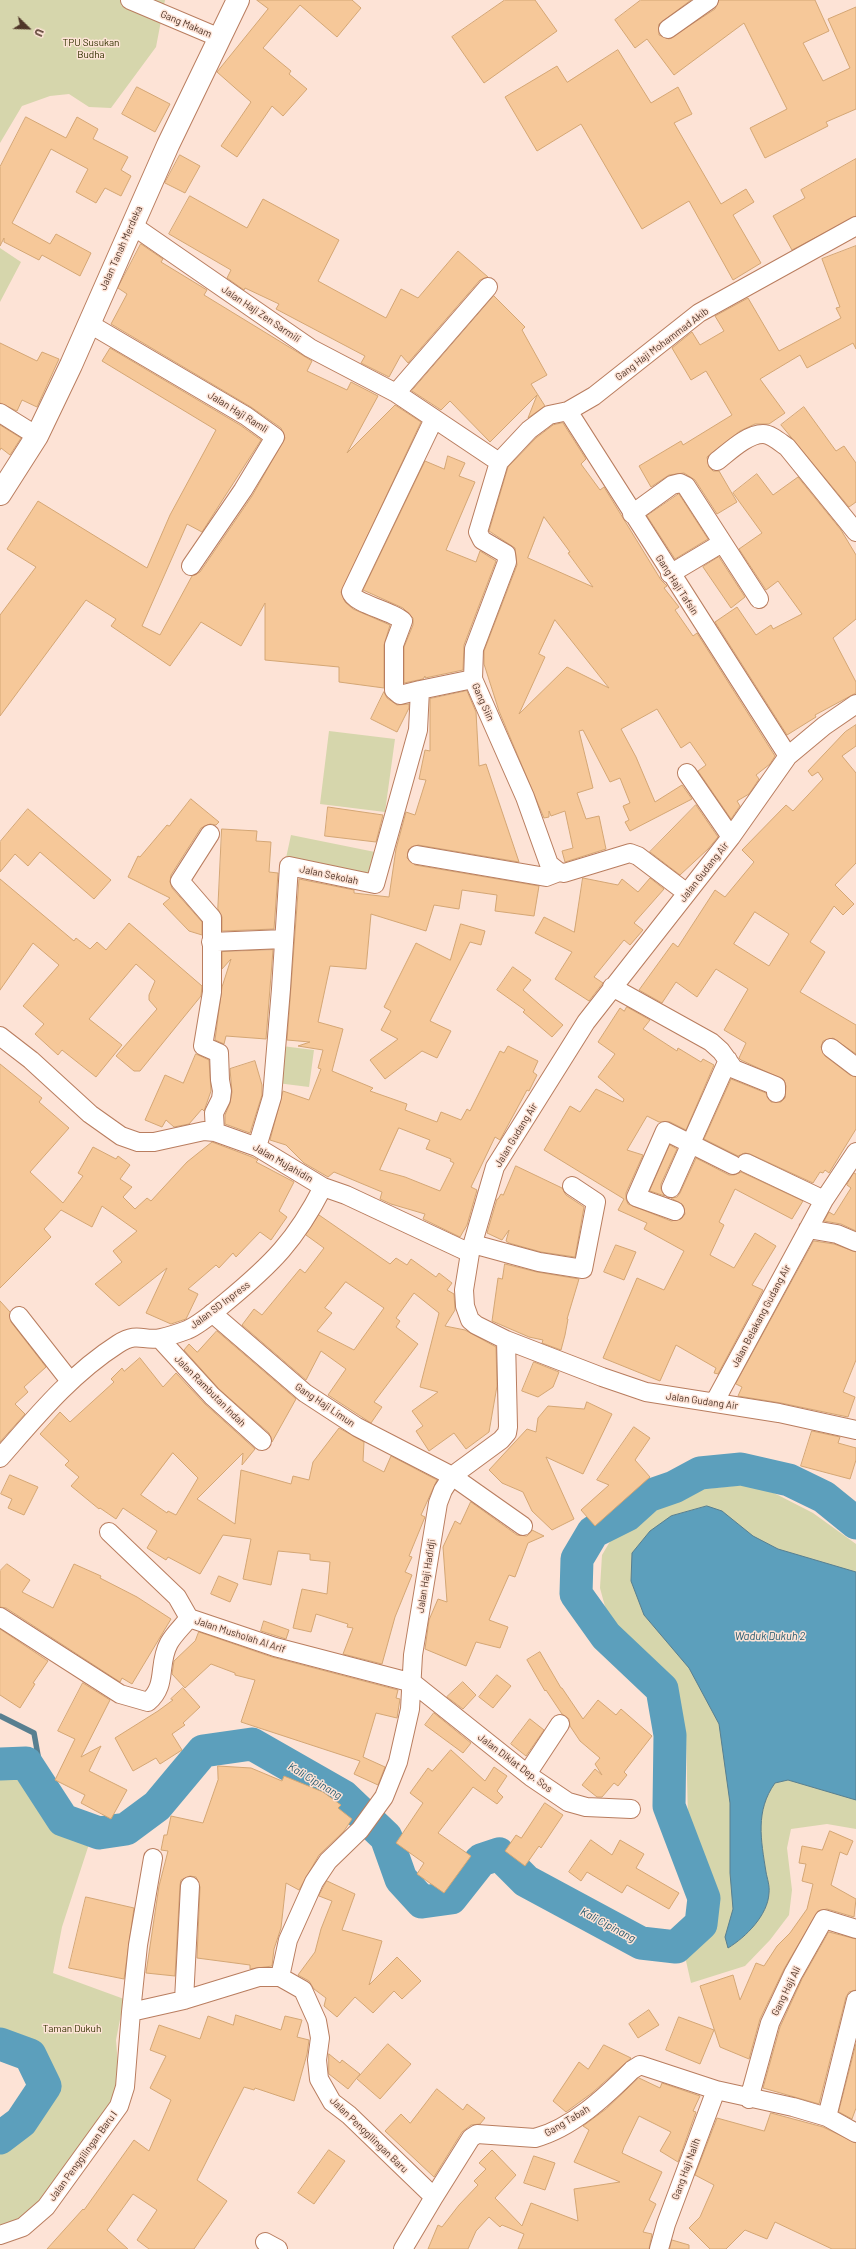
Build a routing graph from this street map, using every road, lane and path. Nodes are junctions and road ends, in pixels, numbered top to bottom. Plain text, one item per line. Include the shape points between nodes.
1 (130, 0) edge
2 (238, 0) edge
3 (709, 0) edge
4 (668, 29) dead end
5 (220, 38) junction
6 (132, 225) junction
7 (856, 226) edge
8 (488, 287) dead end
9 (88, 323) junction
10 (396, 393) junction
11 (568, 411) junction
12 (0, 413) edge
13 (434, 419) junction
14 (37, 436) junction
15 (717, 461) dead end
16 (500, 462) junction
17 (0, 494) edge
18 (632, 514) junction
19 (856, 532) edge
20 (722, 543) junction
21 (191, 566) dead end
22 (670, 574) junction
23 (759, 599) dead end
24 (473, 679) junction
25 (420, 690) junction
26 (856, 704) edge
27 (788, 756) junction
28 (687, 773) dead end
29 (210, 834) dead end
30 (731, 837) junction
31 (416, 855) dead end
32 (559, 872) junction
33 (687, 893) junction
34 (284, 939) junction
35 (211, 942) junction
36 (612, 987) junction
37 (0, 1036) edge
38 (831, 1048) dead end
39 (728, 1060) junction
40 (856, 1067) edge
41 (776, 1093) dead end
42 (215, 1132) junction
43 (690, 1145) junction
44 (257, 1147) junction
45 (856, 1152) edge
46 (572, 1186) dead end
47 (324, 1187) junction
48 (671, 1188) dead end
49 (824, 1200) junction
50 (675, 1211) dead end
51 (808, 1229) junction
52 (856, 1242) edge
53 (471, 1248) junction
54 (212, 1313) junction
55 (19, 1316) dead end
56 (160, 1339) junction
57 (506, 1340) junction
58 (70, 1381) junction
59 (714, 1403) junction
60 (856, 1429) edge
61 (262, 1441) dead end
62 (1, 1454) edge
63 (452, 1476) junction
64 (523, 1526) dead end
65 (109, 1532) dead end
66 (0, 1617) edge
67 (189, 1618) junction
68 (413, 1683) junction
69 (560, 1724) dead end
70 (526, 1774) junction
71 (631, 1809) dead end
72 (152, 1858) dead end
73 (190, 1886) dead end
74 (856, 1928) edge
75 (280, 1977) junction
76 (184, 2000) junction
77 (856, 2000) edge
78 (131, 2012) junction
79 (716, 2090) junction
80 (749, 2099) junction
81 (828, 2117) junction
82 (856, 2134) edge
83 (434, 2197) junction
84 (0, 2235) edge
85 (402, 2249) edge
86 (659, 2249) edge

1 - 5 street, Gang Makam
2 - 5 street, Jalan Tanah Merdeka
3 - 4 street
5 - 6 street, Jalan Tanah Merdeka
6 - 9 street, Jalan Tanah Merdeka
6 - 10 street, Jalan Haji Zen Sarmili via 310,348
7 - 11 street, Gang Haji Mohammad Akib via 699,314 594,396
8 - 10 street
9 - 14 street, Jalan Tanah Merdeka
9 - 21 street, Jalan Haji Ramli via 233,408 275,437 243,490
10 - 13 street, Jalan Haji Zen Sarmili
11 - 16 street, Gang Haji Mohammad Akib via 549,415 529,430
11 - 18 street, Gang Haji Tafsin
12 - 14 street
13 - 16 street, Jalan Haji Zen Sarmili
13 - 25 street via 351,592 355,598 403,621 394,645 394,690 400,695
14 - 17 street, Jalan Tanah Merdeka
15 - 19 street via 748,438 763,434 775,439 788,447
16 - 24 street, Gang Siin via 478,532 482,540 506,554 507,562 474,649
18 - 20 street via 672,485 680,483 686,486
18 - 22 street, Gang Haji Tafsin
20 - 22 street
20 - 23 street
22 - 27 street, Gang Haji Tafsin
24 - 25 street
24 - 32 street, Gang Siin via 525,797 548,864
25 - 34 street, Jalan Sekolah via 418,730 375,884 289,866
26 - 27 street, Jalan Gudang Air
27 - 30 street, Jalan Gudang Air
28 - 30 street
29 - 35 street via 180,881 212,918
30 - 33 street, Jalan Gudang Air
31 - 32 street via 546,877
32 - 33 street via 564,873 626,853 633,854
33 - 36 street, Jalan Gudang Air
34 - 35 street
34 - 44 street, Jalan Sekolah via 272,1097
35 - 42 street via 212,992 203,1046 219,1053 222,1091 214,1113
36 - 39 street via 711,1042
36 - 53 street, Jalan Gudang Air via 586,1022 495,1168
37 - 42 street, Jalan Mujahidin via 32,1060 90,1114 121,1136 138,1142 154,1142 204,1131
38 - 40 street
39 - 41 street via 734,1069 776,1086
39 - 43 street
42 - 44 street, Jalan Mujahidin
43 - 48 street
43 - 49 street
43 - 50 street via 665,1132 636,1197
44 - 47 street, Jalan Mujahidin
45 - 49 street
46 - 53 street, Jalan Mujahidin via 596,1202 583,1269
47 - 53 street, Jalan Mujahidin
47 - 54 street, Jalan SD Inpress via 307,1219 283,1250
49 - 51 street, Jalan Belakang Gudang Air
51 - 52 street via 837,1234
51 - 59 street, Jalan Belakang Gudang Air
53 - 57 street, Jalan Gudang Air via 464,1290 465,1306 470,1320
54 - 56 street, Jalan SD Inpress via 189,1329
54 - 63 street, Gang Haji Limun via 305,1393 356,1427
55 - 58 street
56 - 58 street, Jalan SD Inpress via 134,1336 118,1344
56 - 61 street, Jalan Rambutan Indah via 212,1396
57 - 59 street, Jalan Gudang Air via 602,1378 646,1392
57 - 63 street, Jalan Haji Hadidji via 507,1434
58 - 62 street, Jalan SD Inpress
59 - 60 street, Jalan Gudang Air
63 - 64 street, Gang Haji Limun
63 - 68 street, Jalan Haji Hadidji via 438,1503 414,1654
65 - 67 street via 177,1597
66 - 67 street, Jalan Musholah Al Arif via 120,1694 148,1702 156,1695 162,1684 161,1668 169,1643
67 - 68 street, Jalan Musholah Al Arif via 276,1647
68 - 70 street, Jalan Diklat Dep. Sos
68 - 75 street, Jalan Haji Hadidji via 398,1762 384,1798 360,1830 328,1861 314,1882 288,1940
69 - 70 street
70 - 71 street, Jalan Diklat Dep. Sos via 568,1802 586,1807
72 - 78 street, Jalan Penggilingan Baru I via 138,1945
73 - 76 street
74 - 80 street, Gang Haji Ali via 824,1919 793,1974 770,2023
75 - 76 street via 259,1977
75 - 83 street, Jalan Penggilingan Baru via 303,1990 317,2021 320,2038 317,2060 319,2079 332,2102 349,2115
76 - 78 street
77 - 81 street
78 - 84 street, Jalan Penggilingan Baru I via 125,2087 119,2106 46,2207 23,2227
79 - 80 street
79 - 83 street, Gang Tabah via 640,2065 583,2113 544,2136 535,2138 477,2134 470,2138
79 - 86 street, Gang Haji Nalih
80 - 81 street
81 - 82 street
83 - 85 street

